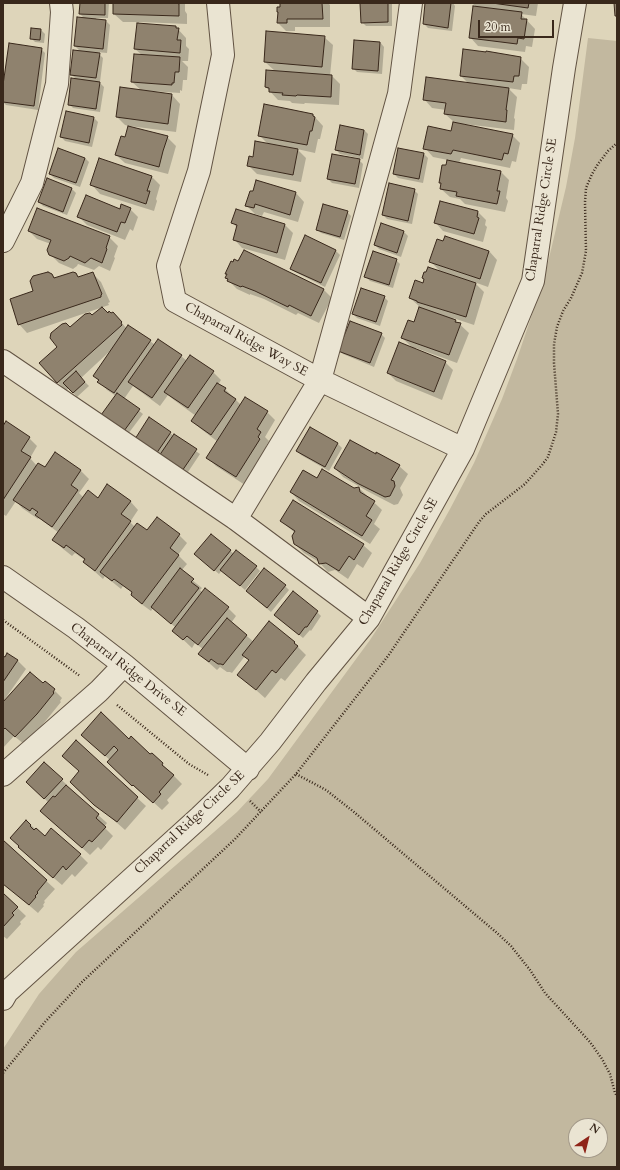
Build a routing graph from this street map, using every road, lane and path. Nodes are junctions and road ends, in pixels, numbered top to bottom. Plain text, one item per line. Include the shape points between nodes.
1 (61, 3) edge
2 (218, 3) edge
3 (411, 3) edge
4 (575, 3) edge
5 (3, 240) edge
6 (3, 361) edge
7 (320, 380) junction
8 (463, 449) junction
9 (236, 519) junction
10 (3, 577) edge
11 (369, 618) junction
12 (3, 620) edge
13 (124, 665) junction
14 (99, 691) junction
15 (248, 769) junction
16 (296, 774) dead end
17 (3, 775) edge
18 (230, 788) junction
19 (261, 812) dead end
20 (4, 993) edge
21 (617, 1096) edge

1 - 5 street via 57,84 32,183
2 - 7 street, Chaparral Ridge Way SE via 223,55 199,171 168,266 175,301
3 - 7 street via 399,94
4 - 8 street, Chaparral Ridge Circle SE via 533,281
6 - 9 street
7 - 8 street, Chaparral Ridge Way SE
7 - 9 street
8 - 11 street, Chaparral Ridge Circle SE
9 - 11 street
10 - 13 street, Chaparral Ridge Drive SE
11 - 15 street, Chaparral Ridge Circle SE
12 - 14 path
13 - 14 street
13 - 15 street, Chaparral Ridge Drive SE
14 - 17 street
14 - 18 path via 189,764
15 - 18 street, Chaparral Ridge Circle SE
16 - 21 path via 326,790 354,812 506,942 530,970 545,993 590,1042 610,1074
18 - 19 path via 249,800
18 - 20 street, Chaparral Ridge Circle SE

